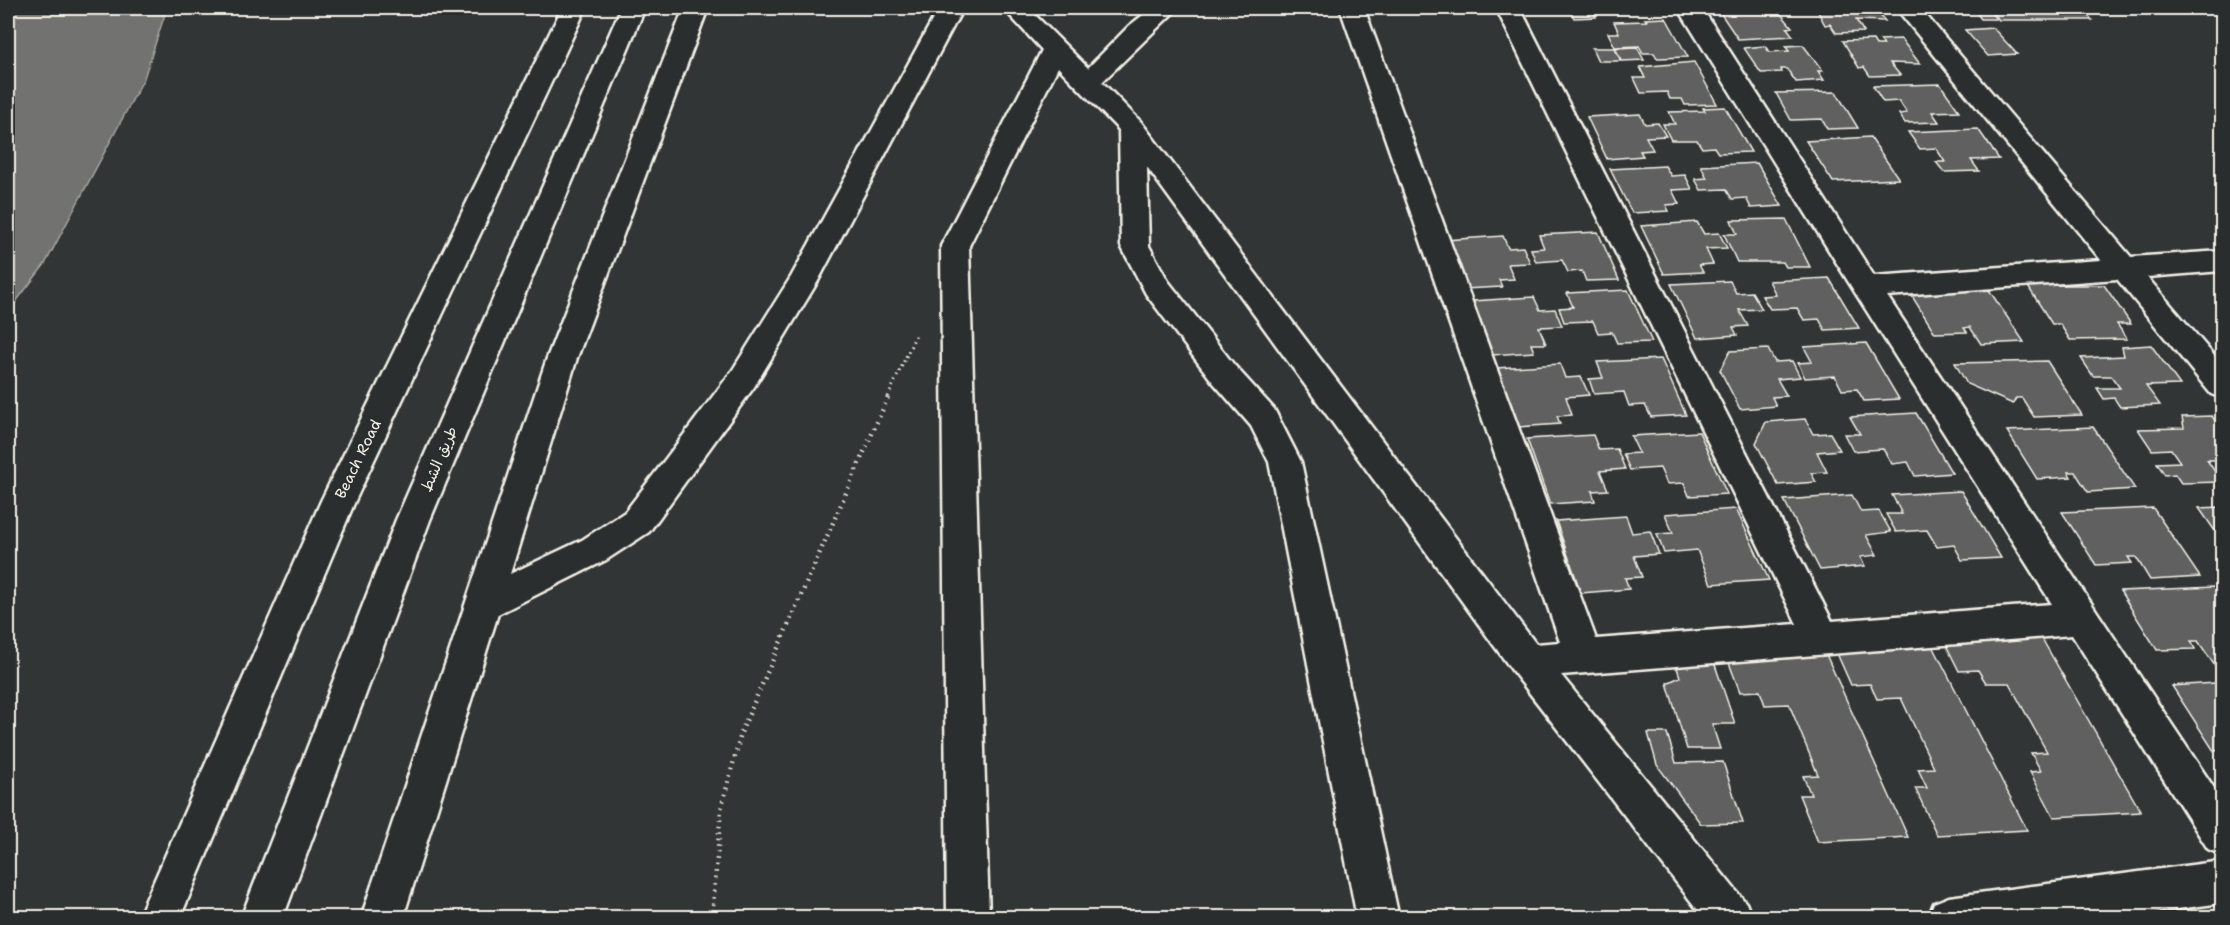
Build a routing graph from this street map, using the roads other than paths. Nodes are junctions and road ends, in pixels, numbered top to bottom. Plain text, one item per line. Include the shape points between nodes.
1 (574, 8) edge
2 (633, 8) edge
3 (696, 8) edge
4 (951, 8) edge
5 (1015, 8) edge
6 (1166, 8) edge
7 (1352, 8) edge
8 (1508, 8) edge
9 (1690, 8) edge
10 (1908, 8) edge
11 (1055, 49) junction
12 (1087, 83) junction
13 (1132, 128) junction
14 (2223, 261) edge
15 (2122, 267) junction
16 (1866, 287) junction
17 (2223, 386) edge
18 (483, 603) junction
19 (2081, 618) junction
20 (1822, 638) junction
21 (1584, 657) junction
22 (1527, 661) junction
23 (2223, 835) edge
24 (2223, 882) edge
25 (159, 918) edge
26 (262, 918) edge
27 (381, 918) edge
28 (968, 918) edge
29 (1378, 918) edge
30 (1731, 918) edge
31 (1949, 918) edge

1 - 25 street, Beach Road via 338,501
2 - 26 street, طريق الشط via 413,520
3 - 18 street via 562,358
4 - 18 street via 803,281 743,379 637,522 594,550
5 - 11 street
6 - 12 street via 1138,30
7 - 21 street
8 - 20 street
9 - 16 street
10 - 15 street
11 - 12 street
11 - 28 street via 955,246
12 - 13 street
13 - 22 street
13 - 29 street via 1135,246 1156,287 1263,418 1286,462
14 - 15 street
15 - 16 street
15 - 17 street
16 - 19 street
18 - 27 street
19 - 20 street
19 - 23 street
20 - 21 street
21 - 22 street
22 - 30 street
24 - 31 street

